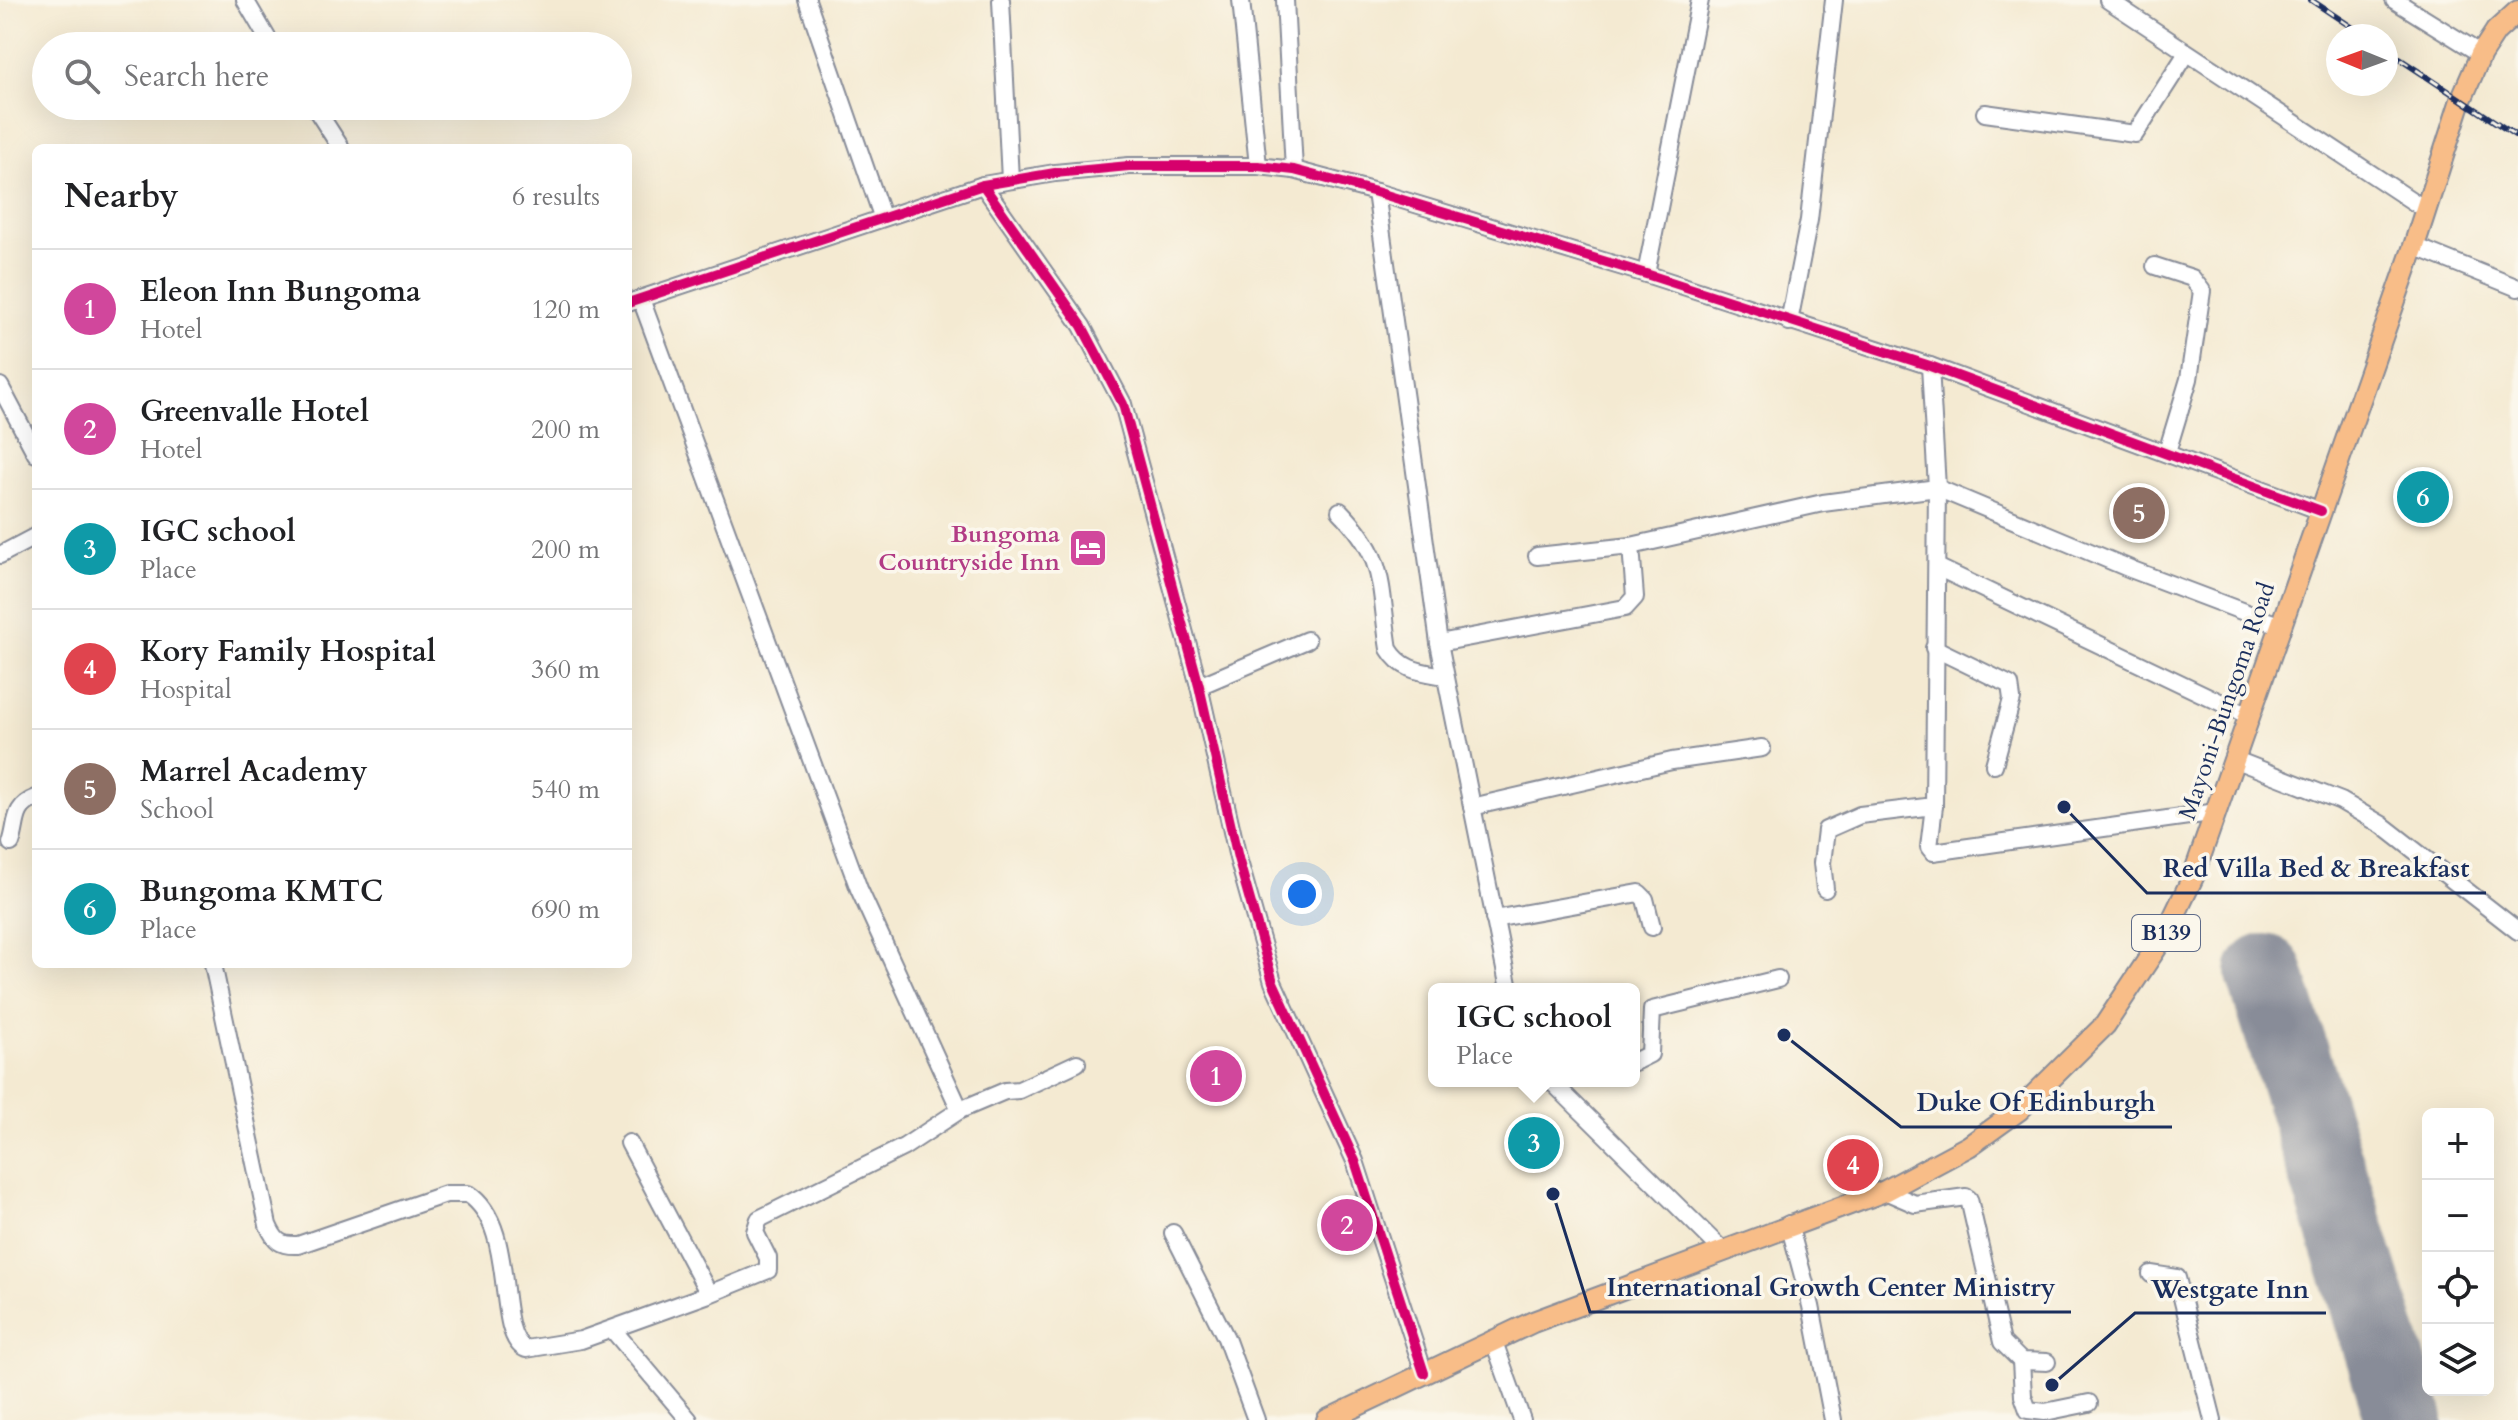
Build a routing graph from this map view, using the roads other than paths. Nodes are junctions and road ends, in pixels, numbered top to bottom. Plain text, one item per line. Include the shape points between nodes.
1 (245, 0) edge
2 (807, 0) edge
3 (1001, 0) edge
4 (1241, 0) edge
5 (1285, 0) edge
6 (1700, 0) edge
7 (1834, 0) edge
8 (2108, 0) edge
9 (2394, 0) edge
10 (2518, 11) edge
11 (264, 32) edge
12 (2187, 53) junction
13 (2481, 54) junction
14 (1985, 113) dead end
15 (323, 120) edge
16 (338, 144) edge
17 (1258, 166) junction
18 (1294, 170) junction
19 (1010, 180) junction
20 (983, 185) junction
21 (1376, 192) junction
22 (2426, 210) junction
23 (882, 216) junction
24 (2414, 246) junction
25 (2155, 266) dead end
26 (1646, 274) junction
27 (2518, 288) edge
28 (635, 301) edge
29 (1789, 322) junction
30 (1930, 366) junction
31 (0, 386) edge
32 (32, 446) edge
33 (2167, 452) junction
34 (1937, 488) junction
35 (1340, 511) dead end
36 (2321, 511) junction
37 (32, 538) edge
38 (1631, 546) junction
39 (0, 555) edge
40 (1537, 556) dead end
41 (1937, 567) junction
42 (2281, 626) junction
43 (1307, 640) dead end
44 (1439, 643) junction
45 (1934, 648) junction
46 (1445, 676) junction
47 (1199, 686) junction
48 (2249, 716) junction
49 (1762, 748) dead end
50 (2236, 760) junction
51 (1994, 765) dead end
52 (32, 800) edge
53 (1934, 806) junction
54 (1472, 807) junction
55 (2217, 812) junction
56 (11, 843) dead end
57 (1825, 889) dead end
58 (1494, 919) junction
59 (1652, 927) dead end
60 (2518, 931) edge
61 (214, 968) edge
62 (1778, 979) dead end
63 (1508, 983) edge
64 (1640, 1059) edge
65 (1077, 1063) dead end
66 (1563, 1087) edge
67 (960, 1110) junction
68 (629, 1143) dead end
69 (1885, 1191) junction
70 (1789, 1224) junction
71 (1173, 1233) dead end
72 (1722, 1250) junction
73 (2151, 1274) dead end
74 (709, 1294) junction
75 (613, 1330) junction
76 (1493, 1339) junction
77 (2021, 1361) junction
78 (2047, 1362) dead end
79 (1424, 1373) junction
80 (2089, 1403) dead end
81 (689, 1420) edge
82 (1256, 1420) edge
83 (1327, 1420) edge
84 (1522, 1420) edge
85 (1833, 1420) edge
86 (2213, 1420) edge

1 - 11 street
2 - 23 street
3 - 19 street
4 - 17 street
5 - 18 street
6 - 26 street
7 - 29 street via 1809,220
8 - 12 street
9 - 13 street
10 - 13 main road, Mayoni-Bungoma Road / B139
12 - 14 street via 2135,134
12 - 22 street
13 - 22 main road, Mayoni-Bungoma Road / B139
15 - 16 street
17 - 18 street
17 - 19 street via 1129,166
18 - 21 street
19 - 20 street
20 - 23 street
20 - 47 street via 1082,326 1123,404
21 - 26 street
21 - 44 street
22 - 24 main road, Mayoni-Bungoma Road / B139
23 - 28 street
24 - 27 street
24 - 36 main road, Mayoni-Bungoma Road / B139
25 - 33 street via 2192,278 2202,291 2189,379
26 - 29 street
28 - 67 street via 859,889
29 - 30 street
30 - 33 street
30 - 34 street
31 - 32 street
33 - 36 street
34 - 38 street via 1823,503
34 - 41 street
34 - 42 street
35 - 46 street via 1373,553 1389,649 1414,671
36 - 42 main road, Mayoni-Bungoma Road / B139
37 - 39 street
38 - 40 street
38 - 44 street via 1635,597 1625,608
41 - 45 street
41 - 48 street
42 - 48 main road, Mayoni-Bungoma Road / B139
43 - 47 street
44 - 46 street
45 - 51 street via 2010,685 2012,699
45 - 53 street
46 - 54 street
47 - 79 street via 1273,982 1355,1161
48 - 50 main road, Mayoni-Bungoma Road / B139
49 - 54 street via 1672,761
50 - 55 main road, Mayoni-Bungoma Road / B139
50 - 60 street via 2341,801 2382,825
52 - 56 street via 14,817
53 - 55 street via 1929,847 1938,854
53 - 57 street via 1860,815 1826,830
54 - 58 street
55 - 69 main road, Mayoni-Bungoma Road / B139 via 2166,933 2105,1025 2019,1110 1969,1146
58 - 59 street via 1639,893
58 - 63 street
61 - 75 street via 274,1239 284,1246 298,1245 460,1192 477,1200 496,1230 516,1344 534,1350
62 - 64 street via 1652,1010 1650,1054
65 - 67 street
66 - 72 street
67 - 74 street via 904,1147 759,1219 755,1232 768,1270
68 - 74 street
69 - 70 main road, Mayoni-Bungoma Road / B139
69 - 77 street via 1915,1204 1969,1199 2002,1342
70 - 72 main road, Mayoni-Bungoma Road / B139
70 - 85 street
71 - 82 street via 1226,1338
72 - 76 main road, Mayoni-Bungoma Road / B139
73 - 86 street via 2177,1278
74 - 75 street
75 - 81 street
76 - 79 main road, Mayoni-Bungoma Road / B139
76 - 84 street
77 - 78 street
77 - 80 street via 2028,1410
79 - 83 main road, Mayoni-Bungoma Road / B139

